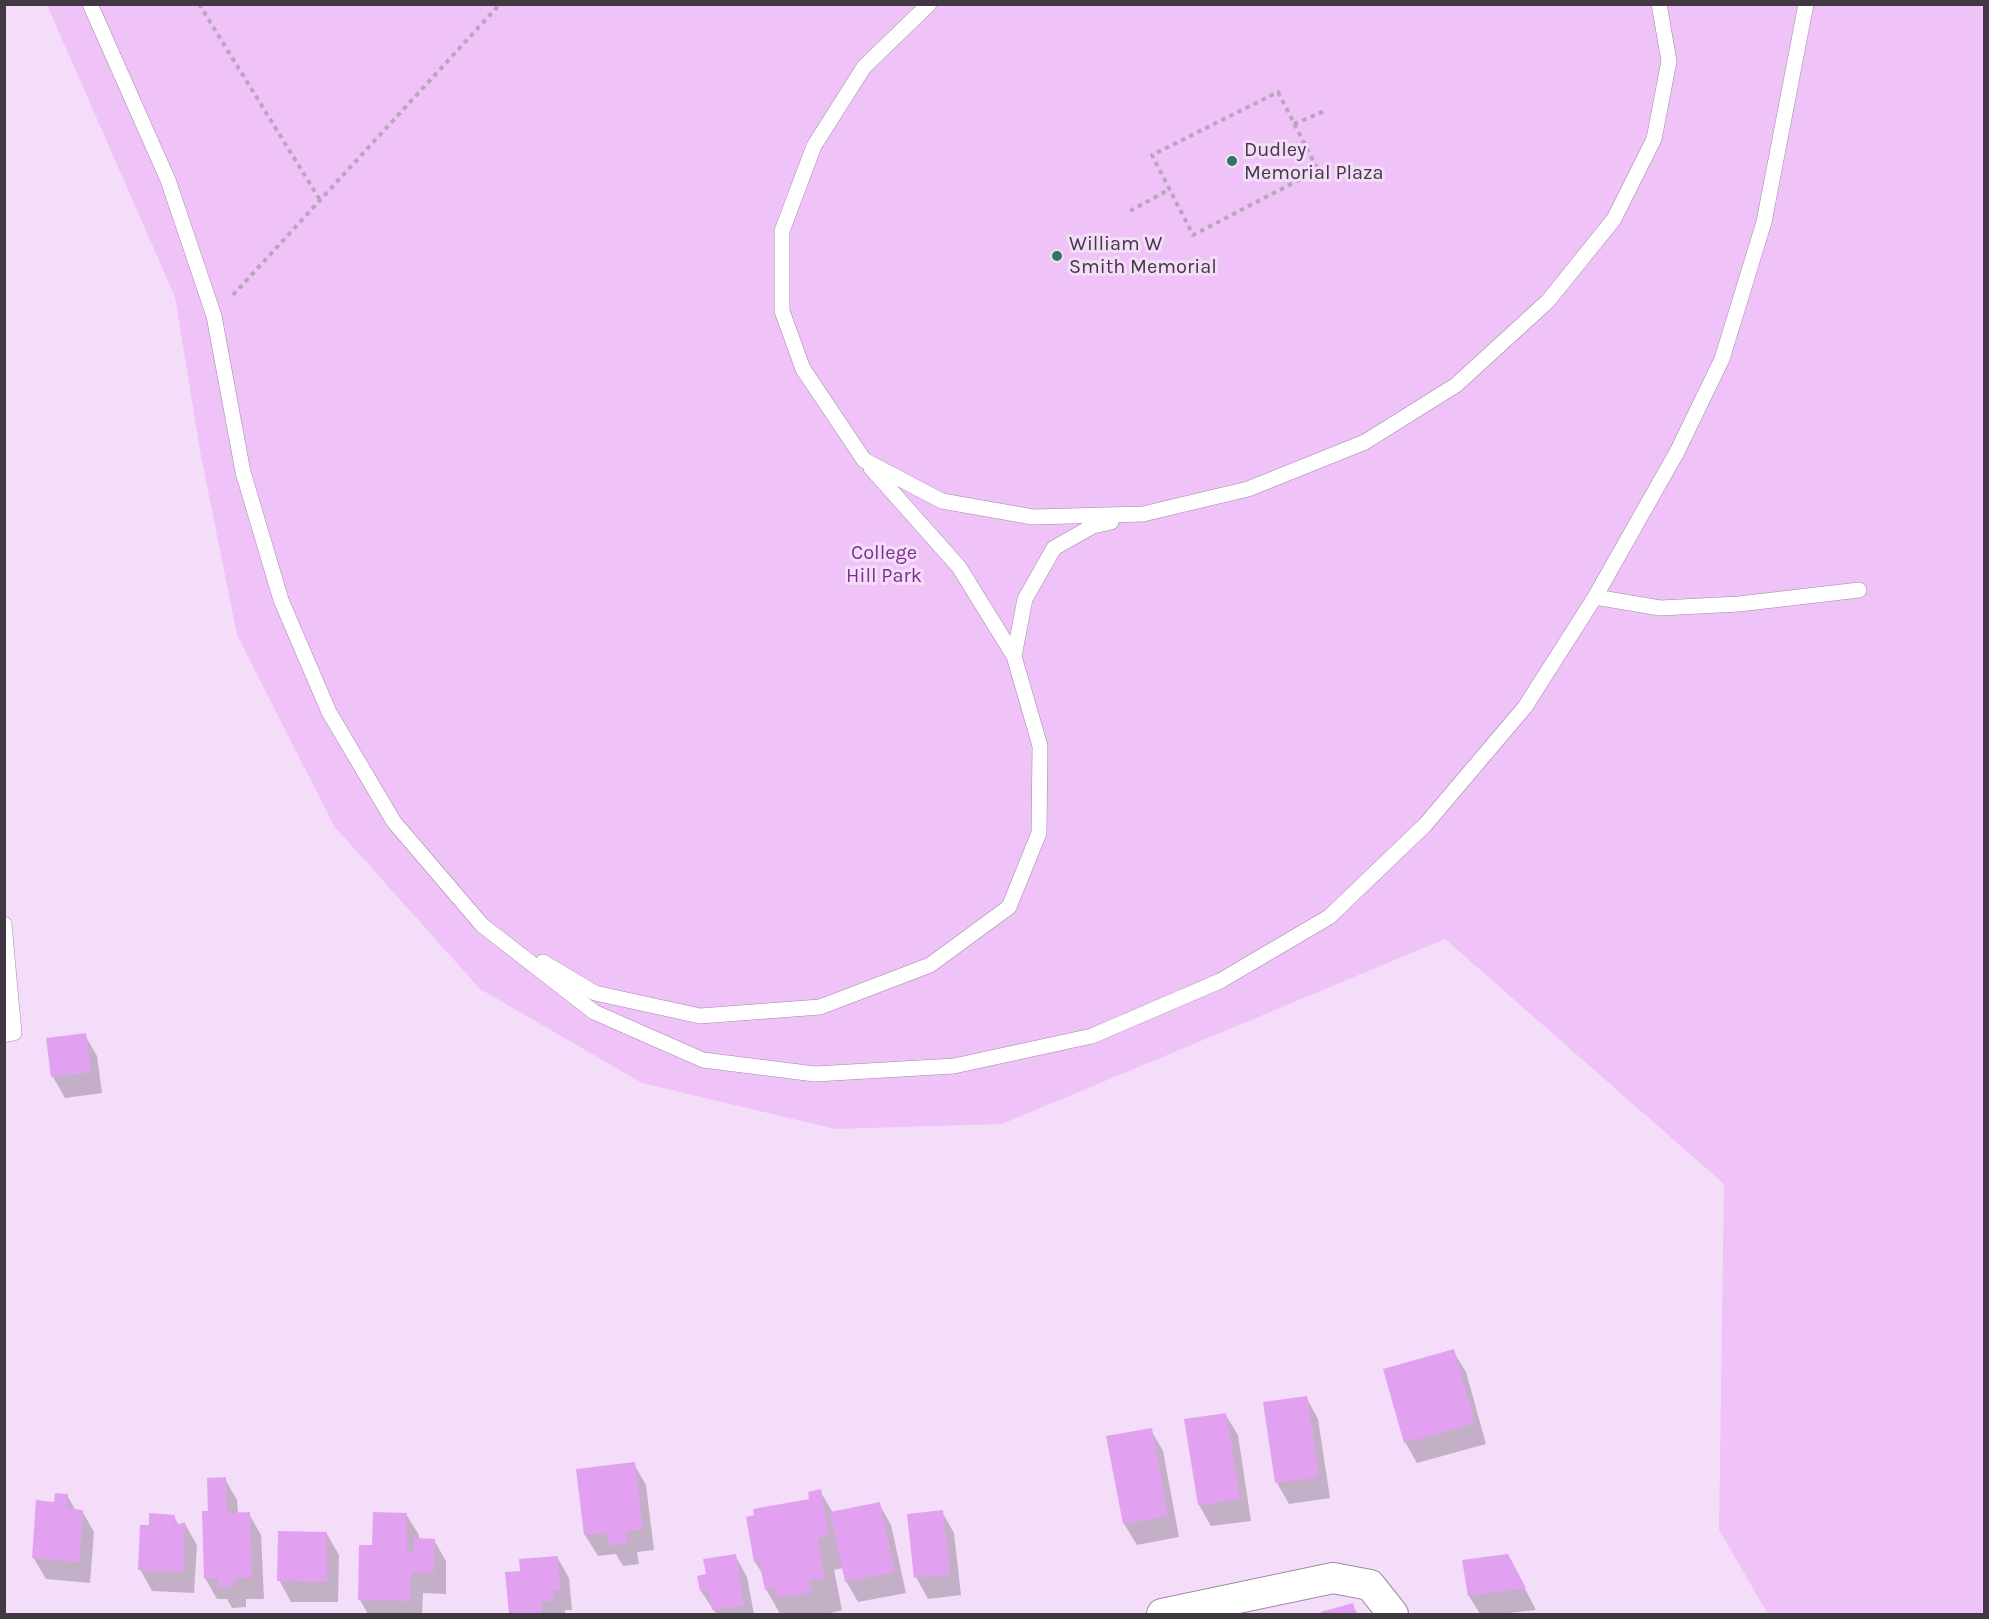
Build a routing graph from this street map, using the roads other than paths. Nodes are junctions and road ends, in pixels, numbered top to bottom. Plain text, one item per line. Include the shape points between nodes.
1 (90, 4) edge
2 (929, 4) edge
3 (1659, 4) edge
4 (1806, 4) edge
5 (864, 460) junction
6 (1143, 514) junction
7 (1859, 590) dead end
8 (1595, 597) junction
9 (1014, 656) junction
10 (4, 924) edge
11 (482, 925) junction
12 (4, 1035) edge
13 (1162, 1614) edge
14 (1393, 1614) edge

1 - 11 lane via 168,180 214,316 243,472 281,600 324,702 394,822
2 - 5 lane via 864,67 814,146 782,231 782,311 803,369
3 - 6 lane via 1669,60 1654,139 1614,219 1548,301 1456,385 1365,442 1248,489
4 - 8 lane via 1764,222 1722,359 1677,453
5 - 6 lane via 942,501 1033,517
5 - 9 lane via 959,567
6 - 9 lane via 1093,526 1054,548 1025,599
7 - 8 lane via 1739,604 1660,608
8 - 11 lane via 1526,707 1425,825 1329,916 1220,981 1092,1036 942,1067 815,1074 703,1060 594,1012
9 - 11 lane via 1040,747 1039,833 1009,907 930,965 820,1007 700,1016 595,993
10 - 12 lane via 14,1033
13 - 14 street via 1333,1578 1370,1586

